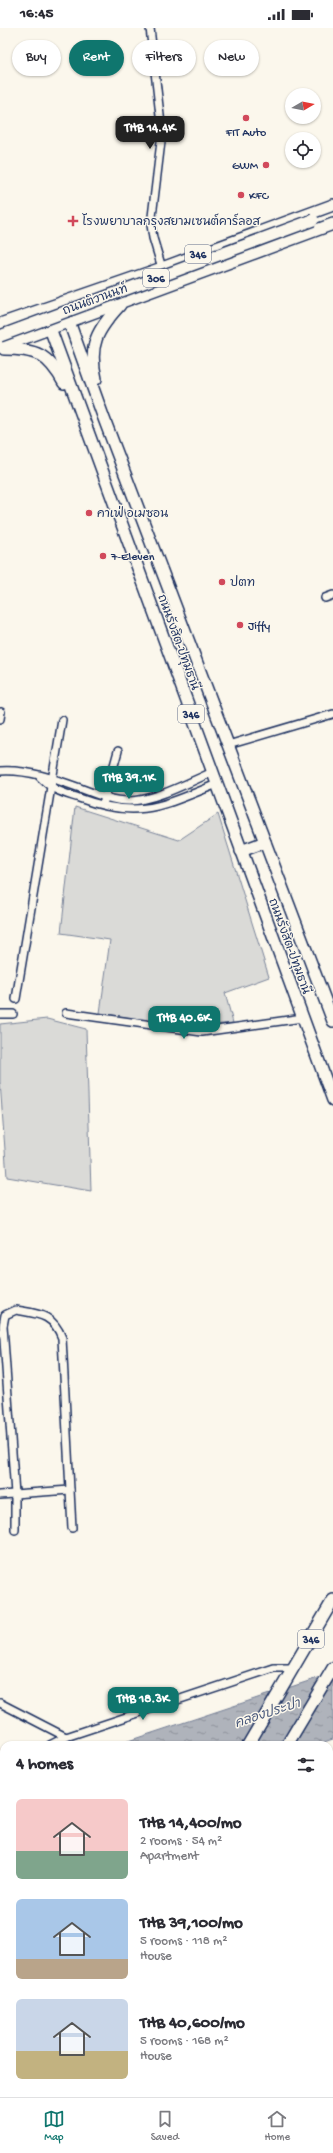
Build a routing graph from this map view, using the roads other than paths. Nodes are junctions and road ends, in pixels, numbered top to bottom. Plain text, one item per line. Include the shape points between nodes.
1 (150, 28) edge
2 (333, 205) edge
3 (333, 213) edge
4 (333, 224) edge
5 (162, 268) junction
6 (178, 282) junction
7 (62, 302) junction
8 (121, 303) junction
9 (43, 309) junction
10 (70, 322) junction
11 (0, 324) edge
12 (50, 329) junction
13 (0, 336) edge
14 (0, 348) edge
15 (103, 416) junction
16 (84, 421) junction
17 (333, 595) edge
18 (325, 598) dead end
19 (333, 714) edge
20 (62, 720) dead end
21 (228, 745) junction
22 (118, 751) dead end
23 (0, 771) edge
24 (213, 772) junction
25 (40, 776) junction
26 (52, 778) junction
27 (217, 784) junction
28 (50, 788) junction
29 (106, 798) junction
30 (103, 806) junction
31 (265, 842) junction
32 (242, 850) junction
33 (16, 999) dead end
34 (66, 1013) dead end
35 (0, 1014) edge
36 (13, 1014) dead end
37 (303, 1018) junction
38 (333, 1021) edge
39 (333, 1100) edge
40 (2, 1338) edge
41 (70, 1490) junction
42 (15, 1494) junction
43 (0, 1495) edge
44 (72, 1528) dead end
45 (15, 1530) dead end
46 (333, 1600) edge
47 (333, 1669) edge
48 (292, 1673) junction
49 (0, 1703) edge
50 (66, 1737) junction
51 (58, 1741) edge
52 (250, 1741) edge
53 (289, 1741) edge

1 - 5 street via 162,134 151,225
2 - 5 main road, ถนนติวานนท์ / 346
3 - 13 main road, 306, bridge
4 - 6 main road, ถนนติวานนท์ / 346
5 - 6 main road via 170,280
5 - 7 main road, ถนนติวานนท์ / 346
6 - 8 main road, ถนนติวานนท์ / 346
7 - 9 main road, ถนนติวานนท์ / 346
7 - 10 main road, ถนนรังสิต-ปทุมธานี
8 - 10 main road, ถนนติวานนท์ / 346
8 - 15 main road via 98,330 94,345 94,374
9 - 11 main road, ถนนติวานนท์
9 - 12 main road, ถนนรังสิต-ปทุมธานี
10 - 12 main road, ถนนติวานนท์ / 346
10 - 15 main road, ถนนรังสิต-ปทุมธานี / 346
12 - 14 main road, ถนนติวานนท์
12 - 16 main road, ถนนรังสิต-ปทุมธานี / 346
14 - 16 main road via 26,349 45,357 58,372
15 - 21 main road, ถนนรังสิต-ปทุมธานี / 346
16 - 24 main road, ถนนรังสิต-ปทุมธานี / 346
17 - 18 street
19 - 21 street
20 - 26 street
21 - 31 main road, ถนนรังสิต-ปทุมธานี / 346
22 - 29 street
23 - 25 street via 12,770
24 - 27 main road, ถนนรังสิต-ปทุมธานี / 346
24 - 29 street via 144,799 130,801
25 - 26 street
25 - 28 street
26 - 28 street
26 - 29 street
27 - 30 street via 148,808 130,810
27 - 32 main road, ถนนรังสิต-ปทุมธานี / 346
28 - 30 street
28 - 33 street
29 - 30 street
31 - 32 main road
31 - 38 main road, ถนนรังสิต-ปทุมธานี / 346
32 - 37 main road, ถนนรังสิต-ปทุมธานี / 346
34 - 37 street via 202,1032
35 - 36 street
37 - 39 main road, ถนนรังสิต-ปทุมธานี / 346
40 - 41 street via 5,1315 16,1310 43,1316 52,1320 58,1327 64,1352
40 - 42 street
41 - 42 street
41 - 44 street
42 - 43 street
42 - 45 street
46 - 48 main road, 346
47 - 53 main road
48 - 50 street via 274,1668
48 - 52 main road, 346
49 - 50 street
50 - 51 street

